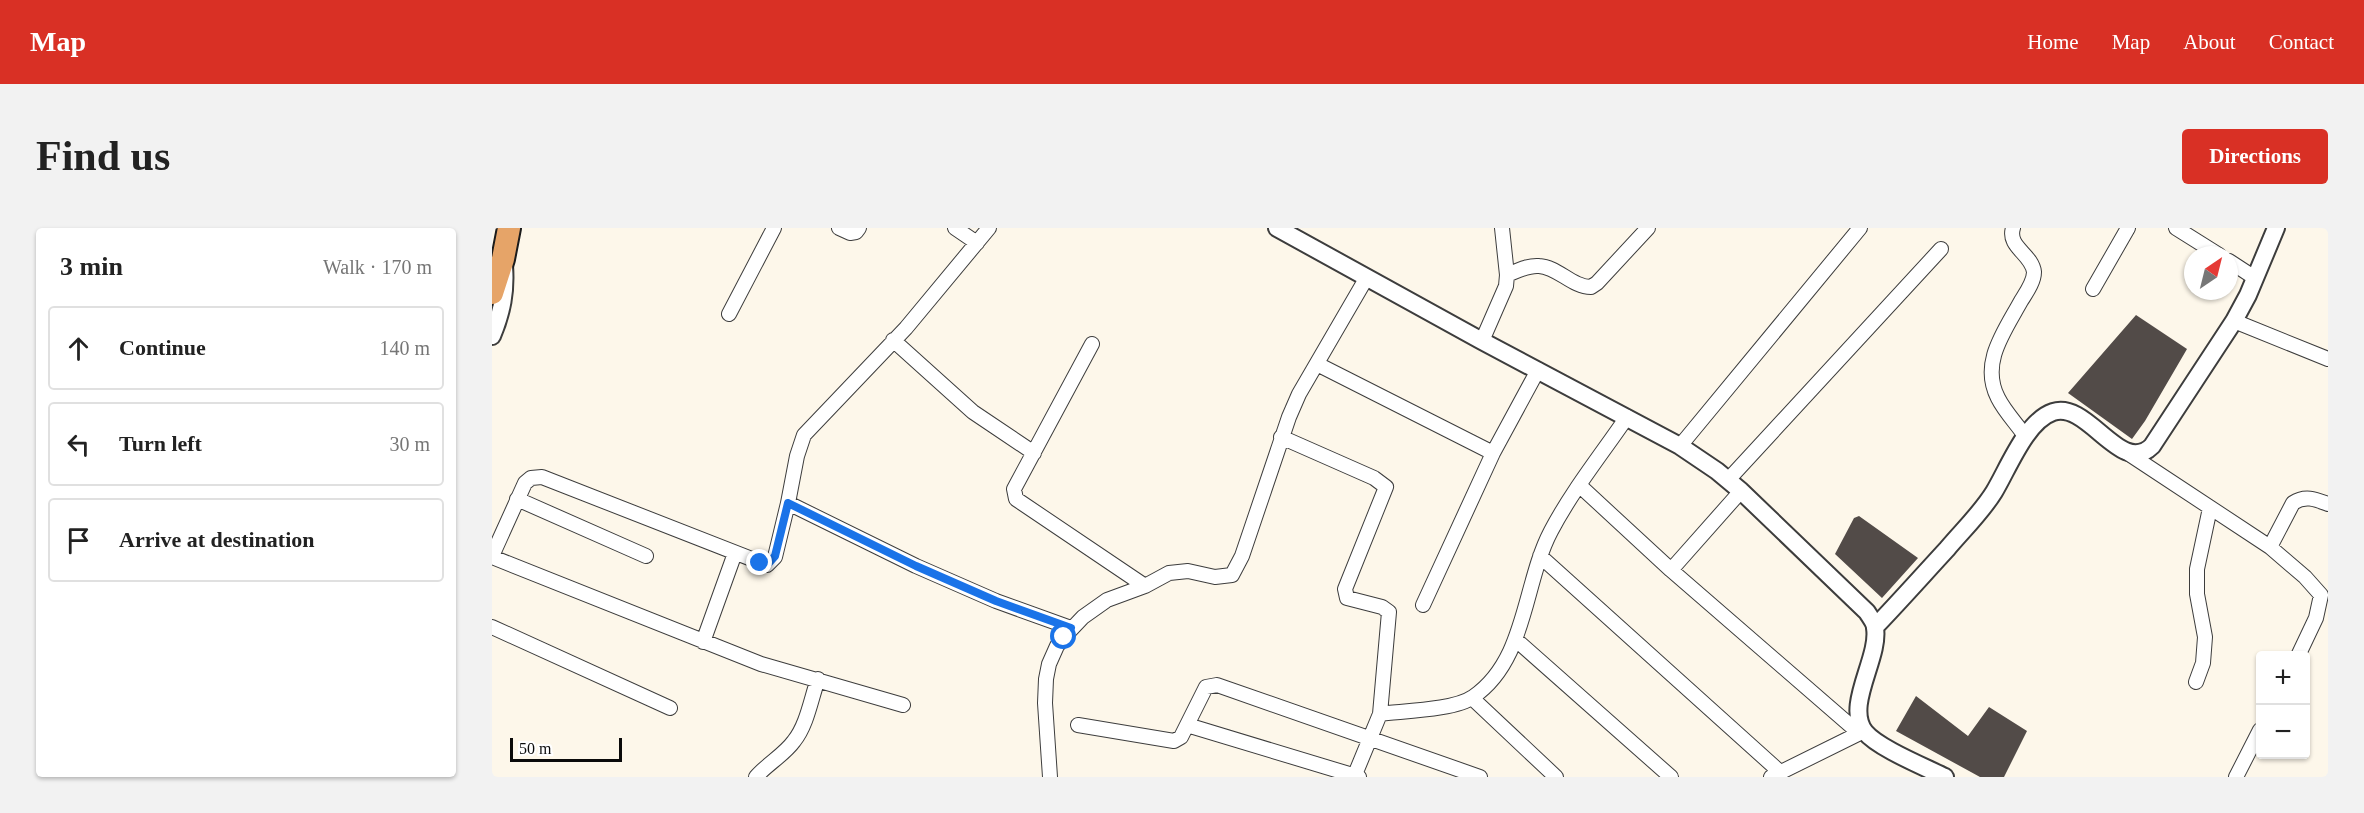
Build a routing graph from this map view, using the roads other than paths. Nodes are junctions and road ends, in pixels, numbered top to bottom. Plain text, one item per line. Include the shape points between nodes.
1 (509, 228) edge
2 (774, 228) edge
3 (839, 228) edge
4 (859, 228) edge
5 (955, 228) edge
6 (989, 228) edge
7 (1277, 228) edge
8 (1502, 228) edge
9 (1648, 228) edge
10 (1860, 228) edge
11 (2013, 228) edge
12 (2128, 228) edge
13 (2175, 228) edge
14 (2276, 228) edge
15 (977, 243) junction
16 (2204, 246) edge
17 (1941, 249) dead end
18 (503, 258) junction
19 (2238, 267) edge
20 (1507, 275) junction
21 (1367, 277) junction
22 (2255, 278) junction
23 (2093, 289) dead end
24 (492, 293) edge
25 (729, 314) dead end
26 (2234, 321) junction
27 (492, 336) edge
28 (893, 340) junction
29 (1482, 341) junction
30 (1092, 344) dead end
31 (2328, 359) edge
32 (1317, 364) junction
33 (1538, 370) junction
34 (1627, 417) junction
35 (2025, 436) junction
36 (1281, 437) junction
37 (1680, 446) junction
38 (2122, 449) junction
39 (1034, 453) junction
40 (1493, 453) junction
41 (1728, 480) junction
42 (1579, 485) junction
43 (1741, 491) junction
44 (517, 500) junction
45 (788, 503) junction
46 (2328, 504) edge
47 (2210, 508) junction
48 (2270, 547) junction
49 (735, 553) junction
50 (646, 556) dead end
51 (1540, 556) junction
52 (492, 557) edge
53 (1671, 570) junction
54 (1145, 586) junction
55 (1423, 605) dead end
56 (492, 627) edge
57 (1875, 627) junction
58 (1071, 628) junction
59 (1515, 639) junction
60 (703, 642) junction
61 (2300, 651) edge
62 (818, 679) junction
63 (2196, 682) dead end
64 (1472, 698) junction
65 (903, 705) dead end
66 (670, 708) dead end
67 (1380, 714) junction
68 (1078, 725) dead end
69 (1187, 725) junction
70 (1861, 732) junction
71 (1370, 738) junction
72 (2256, 738) edge
73 (1775, 775) edge
74 (1356, 776) edge
75 (756, 777) edge
76 (1050, 777) edge
77 (1480, 777) edge
78 (1556, 777) edge
79 (1671, 777) edge
80 (1945, 777) edge
81 (2236, 777) edge

1 - 18 highway
2 - 25 street
3 - 4 street via 850,233
5 - 15 street
6 - 15 street
7 - 21 street
8 - 20 street
9 - 20 street via 1591,287 1544,266
10 - 37 street
11 - 35 street via 2013,240 2034,272 1996,345 1990,372 1999,400
12 - 23 street
13 - 16 street
14 - 22 street
15 - 28 street
17 - 41 street
18 - 24 highway
18 - 27 street via 506,287
19 - 22 street
20 - 29 street via 1502,298
21 - 29 street
21 - 32 street
22 - 26 street
26 - 31 street
26 - 38 street via 2152,446 2145,453 2135,454
28 - 39 street via 973,412
28 - 45 street via 804,435
29 - 33 street
30 - 39 street
32 - 36 street
32 - 40 street
33 - 34 street
33 - 40 street
34 - 37 street
34 - 42 street
35 - 38 street via 2052,412 2061,411 2090,424
35 - 57 street via 1980,512
36 - 54 street via 1242,556 1232,575 1169,573
36 - 67 street via 1386,487 1345,589 1347,598 1389,612
37 - 41 street
38 - 47 street
39 - 54 street via 1014,489 1016,499
40 - 55 street
41 - 43 street
42 - 51 street
42 - 53 street
43 - 53 street
43 - 57 street via 1867,612
44 - 49 street via 525,483 542,477
44 - 50 street
44 - 52 street
45 - 49 street via 772,562 767,565
45 - 58 street via 916,566
46 - 48 street via 2309,498 2293,502
47 - 48 street
47 - 63 street via 2197,569 2205,637 2203,663
48 - 61 street via 2321,595 2316,618
49 - 60 street
51 - 59 street
51 - 73 street
52 - 60 street
53 - 70 street
54 - 58 street via 1107,600
56 - 66 street
57 - 70 street via 1859,705
58 - 76 street via 1057,646 1046,679
59 - 64 street via 1495,676
59 - 79 street
60 - 62 street via 760,664
62 - 65 street
62 - 75 street via 799,735
64 - 67 street via 1461,704
64 - 78 street
67 - 71 street
68 - 69 street via 1170,742 1178,740
69 - 71 street via 1202,692 1211,685
69 - 74 street
70 - 73 street
70 - 80 street
71 - 74 street
71 - 77 street
72 - 81 street

